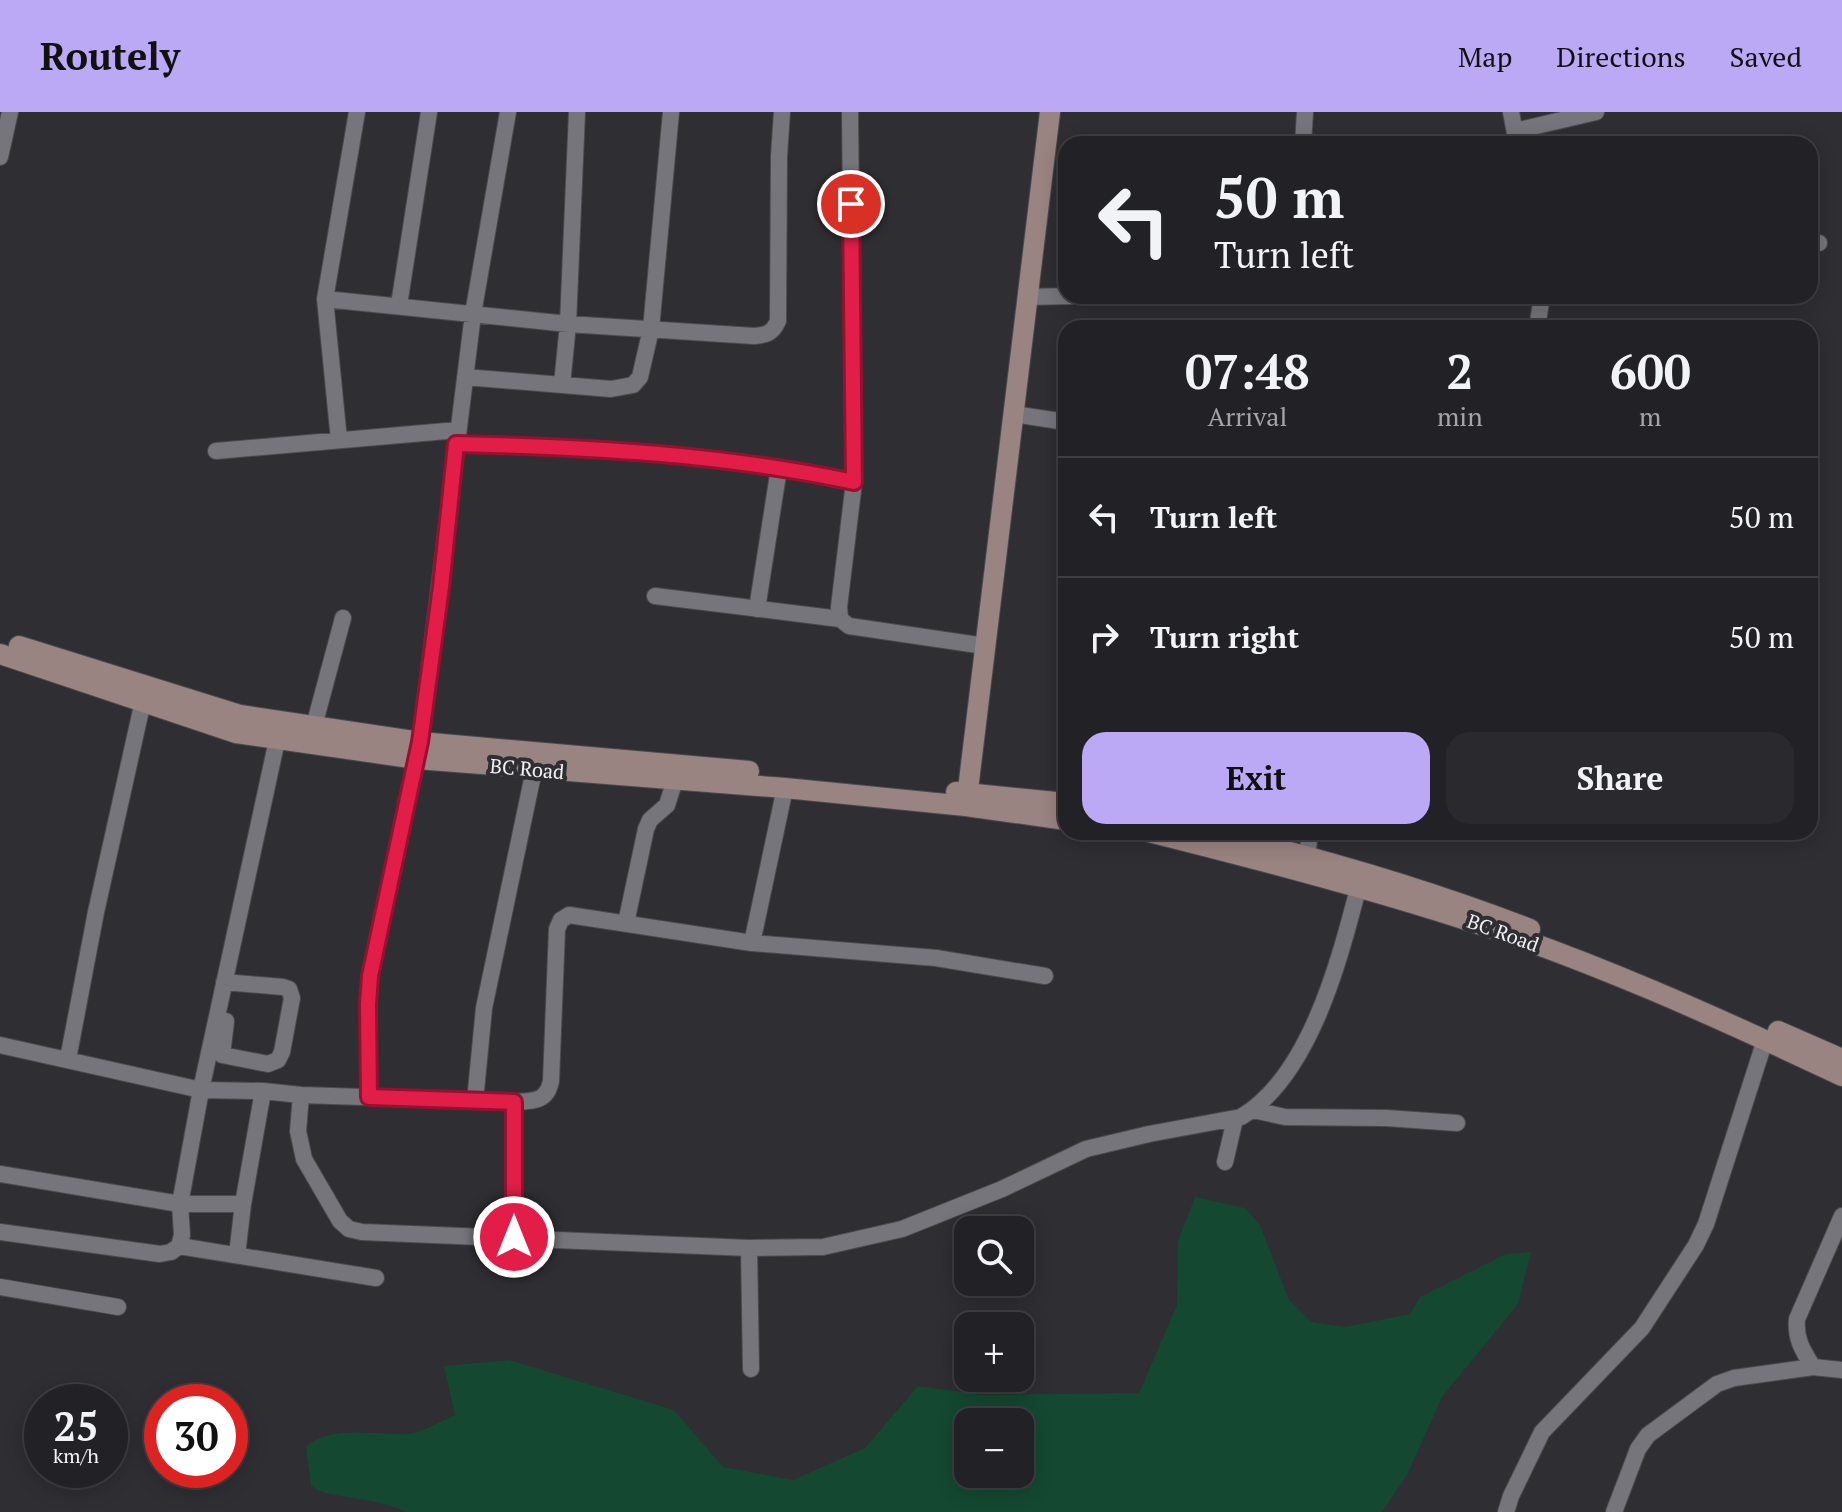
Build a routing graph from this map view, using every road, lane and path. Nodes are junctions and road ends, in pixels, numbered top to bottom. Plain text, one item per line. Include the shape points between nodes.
1 (10, 112) edge
2 (357, 112) edge
3 (429, 112) edge
4 (508, 112) edge
5 (577, 112) edge
6 (671, 112) edge
7 (782, 112) edge
8 (850, 112) edge
9 (1050, 112) edge
10 (1305, 112) edge
11 (1511, 112) edge
12 (1596, 112) edge
13 (1304, 136) edge
14 (1516, 136) edge
15 (1519, 136) edge
16 (0, 157) edge
17 (1058, 296) edge
18 (1027, 297) junction
19 (325, 299) junction
20 (399, 305) junction
21 (473, 314) junction
22 (568, 324) junction
23 (651, 329) junction
24 (465, 377) junction
25 (562, 385) junction
26 (1013, 414) junction
27 (1058, 421) edge
28 (457, 437) junction
29 (339, 440) junction
30 (216, 451) dead end
31 (779, 468) junction
32 (854, 482) junction
33 (655, 596) dead end
34 (757, 609) junction
35 (343, 618) dead end
36 (840, 619) junction
37 (985, 646) junction
38 (2, 653) edge
39 (143, 701) junction
40 (314, 726) junction
41 (279, 730) junction
42 (419, 750) junction
43 (534, 770) junction
44 (675, 780) junction
45 (785, 788) junction
46 (966, 800) junction
47 (1058, 803) edge
48 (1058, 818) edge
49 (1188, 840) edge
50 (1233, 840) edge
51 (1309, 840) edge
52 (1305, 864) junction
53 (1358, 889) junction
54 (626, 923) junction
55 (752, 943) junction
56 (1045, 976) dead end
57 (229, 982) junction
58 (221, 1020) junction
59 (1768, 1034) junction
60 (0, 1045) edge
61 (68, 1059) junction
62 (1842, 1059) edge
63 (1842, 1076) edge
64 (201, 1090) junction
65 (263, 1091) junction
66 (301, 1095) junction
67 (369, 1097) junction
68 (475, 1101) junction
69 (514, 1102) junction
70 (1253, 1110) junction
71 (1235, 1119) junction
72 (1457, 1123) dead end
73 (1225, 1162) dead end
74 (0, 1174) edge
75 (180, 1204) junction
76 (243, 1204) junction
77 (1842, 1216) edge
78 (0, 1232) edge
79 (514, 1237) junction
80 (179, 1246) junction
81 (749, 1248) junction
82 (237, 1255) junction
83 (376, 1278) dead end
84 (0, 1287) edge
85 (118, 1307) dead end
86 (1813, 1367) junction
87 (751, 1369) dead end
88 (1842, 1370) edge
89 (1506, 1512) edge
90 (1614, 1512) edge

1 - 16 street
2 - 19 street
3 - 20 street
4 - 21 street
5 - 22 street
6 - 23 street
7 - 23 street via 774,330 754,336
8 - 32 street
9 - 18 street
10 - 13 street
11 - 14 street
12 - 15 street
17 - 18 street
18 - 26 street
19 - 20 street
19 - 29 street
20 - 21 street
21 - 22 street
21 - 24 street
22 - 23 street
22 - 25 street
23 - 25 street via 640,377 633,385
24 - 25 street
24 - 28 street
26 - 27 street
26 - 37 street
28 - 29 street
28 - 31 street
28 - 42 street
29 - 30 street
31 - 32 street
31 - 34 street
32 - 36 street
33 - 34 street
34 - 36 street
35 - 40 street
36 - 37 street via 849,626
37 - 46 street
38 - 39 street, BC Road
38 - 41 street, BC Road via 240,715
39 - 41 street, BC Road via 236,733
39 - 61 street
40 - 41 street, BC Road
40 - 42 street, BC Road
41 - 42 street, BC Road
41 - 57 street
42 - 43 street, BC Road
42 - 46 street, BC Road
42 - 67 street via 370,976
43 - 44 street, BC Road
43 - 68 street via 486,994
44 - 45 street, BC Road
44 - 54 street via 667,805 646,829
45 - 46 street, BC Road
45 - 55 street
46 - 47 street, BC Road
46 - 48 street, BC Road
49 - 52 street, BC Road
50 - 52 street, BC Road
51 - 52 street
52 - 53 street, BC Road
52 - 59 street, BC Road via 1462,903 1720,1004
53 - 59 street, BC Road via 1460,918
53 - 70 street via 1316,1023 1277,1084
54 - 55 street
54 - 69 street via 579,915 561,920 549,1091 536,1101
55 - 56 street via 936,958
57 - 58 street
57 - 58 street via 289,989 292,998 278,1060 268,1064 222,1055
58 - 64 street
59 - 62 street, BC Road
59 - 63 street, BC Road
59 - 89 street via 1696,1245 1642,1328 1542,1432
60 - 61 street
61 - 64 street
64 - 65 street
64 - 75 street
65 - 66 street
65 - 76 street
66 - 67 street
66 - 79 street via 301,1151 349,1229
67 - 68 street
68 - 69 street
69 - 79 street
70 - 71 street
70 - 72 street via 1285,1117
71 - 73 street
71 - 81 street via 1086,1149 902,1229 823,1247
74 - 75 street
75 - 76 street
75 - 80 street
76 - 82 street
77 - 86 street via 1797,1319 1801,1348
78 - 80 street via 160,1254
79 - 81 street
80 - 82 street
81 - 87 street
82 - 83 street
84 - 85 street
86 - 88 street
86 - 90 street via 1717,1384 1648,1435

